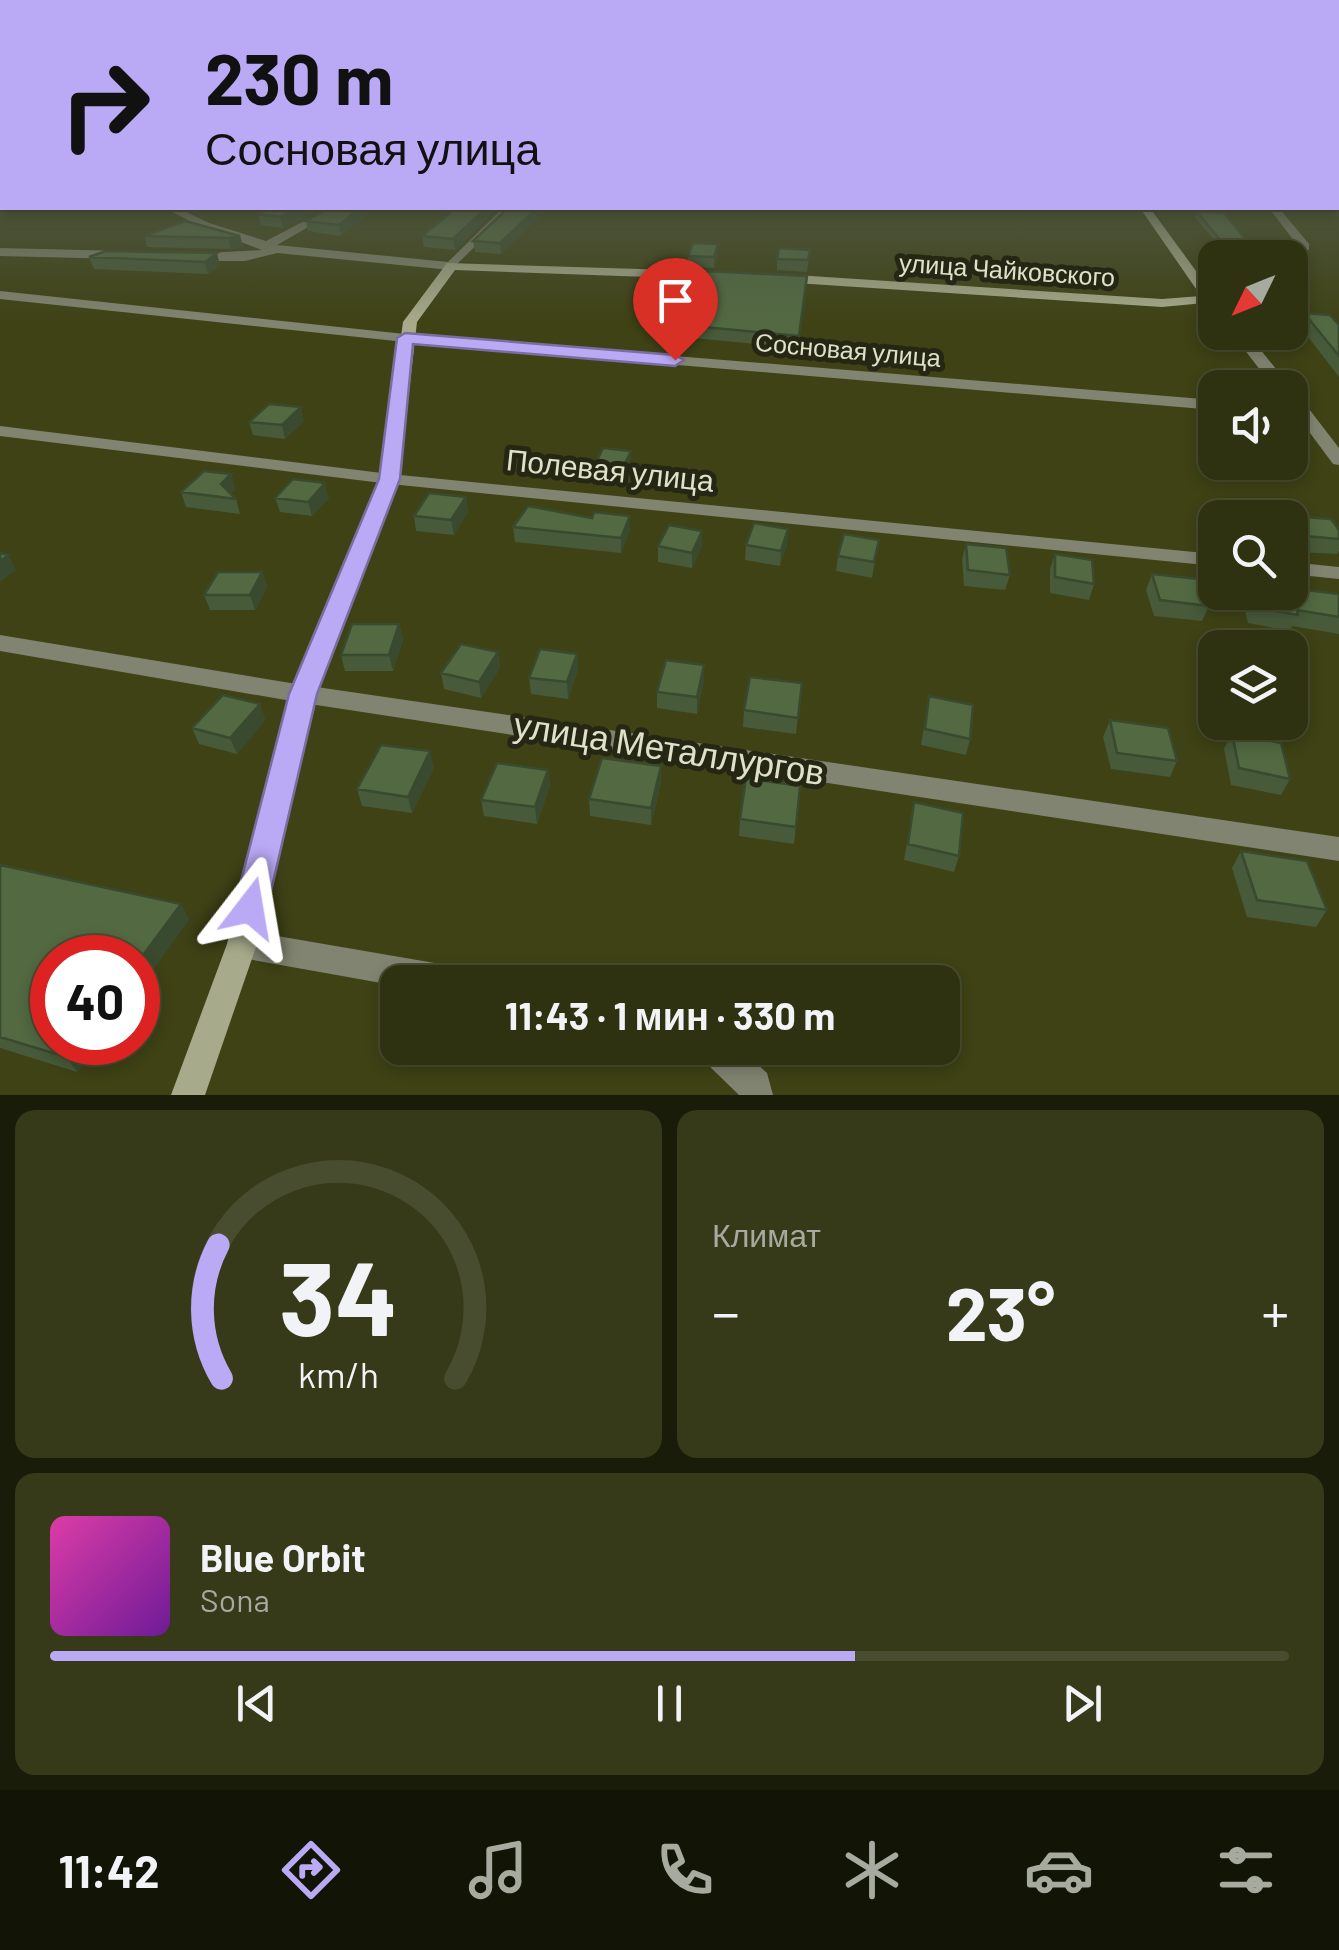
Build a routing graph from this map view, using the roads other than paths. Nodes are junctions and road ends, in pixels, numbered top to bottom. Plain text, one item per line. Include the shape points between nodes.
1 (202, 221) edge
2 (312, 221) edge
3 (496, 221) edge
4 (1154, 221) edge
5 (264, 247) junction
6 (280, 250) junction
7 (0, 252) edge
8 (136, 256) edge
9 (175, 256) edge
10 (451, 266) junction
11 (723, 276) edge
12 (762, 277) edge
13 (1198, 282) edge
14 (0, 295) edge
15 (1198, 302) edge
16 (405, 338) junction
17 (1253, 350) edge
18 (1269, 370) edge
19 (1198, 404) edge
20 (1308, 425) edge
21 (0, 431) edge
22 (1339, 460) edge
23 (390, 479) junction
24 (1198, 558) edge
25 (1308, 570) edge
26 (1339, 573) edge
27 (0, 643) edge
28 (303, 694) junction
29 (1339, 850) edge
30 (242, 944) junction
31 (380, 968) edge
32 (733, 1065) edge
33 (188, 1095) edge
34 (756, 1095) edge

1 - 5 street
2 - 5 street
3 - 10 street
4 - 13 street
5 - 6 street
6 - 9 street
6 - 10 street
7 - 8 street
10 - 11 street
10 - 16 street
12 - 15 street, улица Чайковского
14 - 16 street, Сосновая улица
16 - 19 street, Сосновая улица
16 - 23 street
17 - 18 street
20 - 22 street
21 - 23 street, Полевая улица
23 - 24 street, Полевая улица
23 - 28 street
25 - 26 street
27 - 28 street, улица Металлургов
28 - 29 street, улица Металлургов
28 - 30 street
30 - 31 street
30 - 33 street
32 - 34 street via 755,1085

